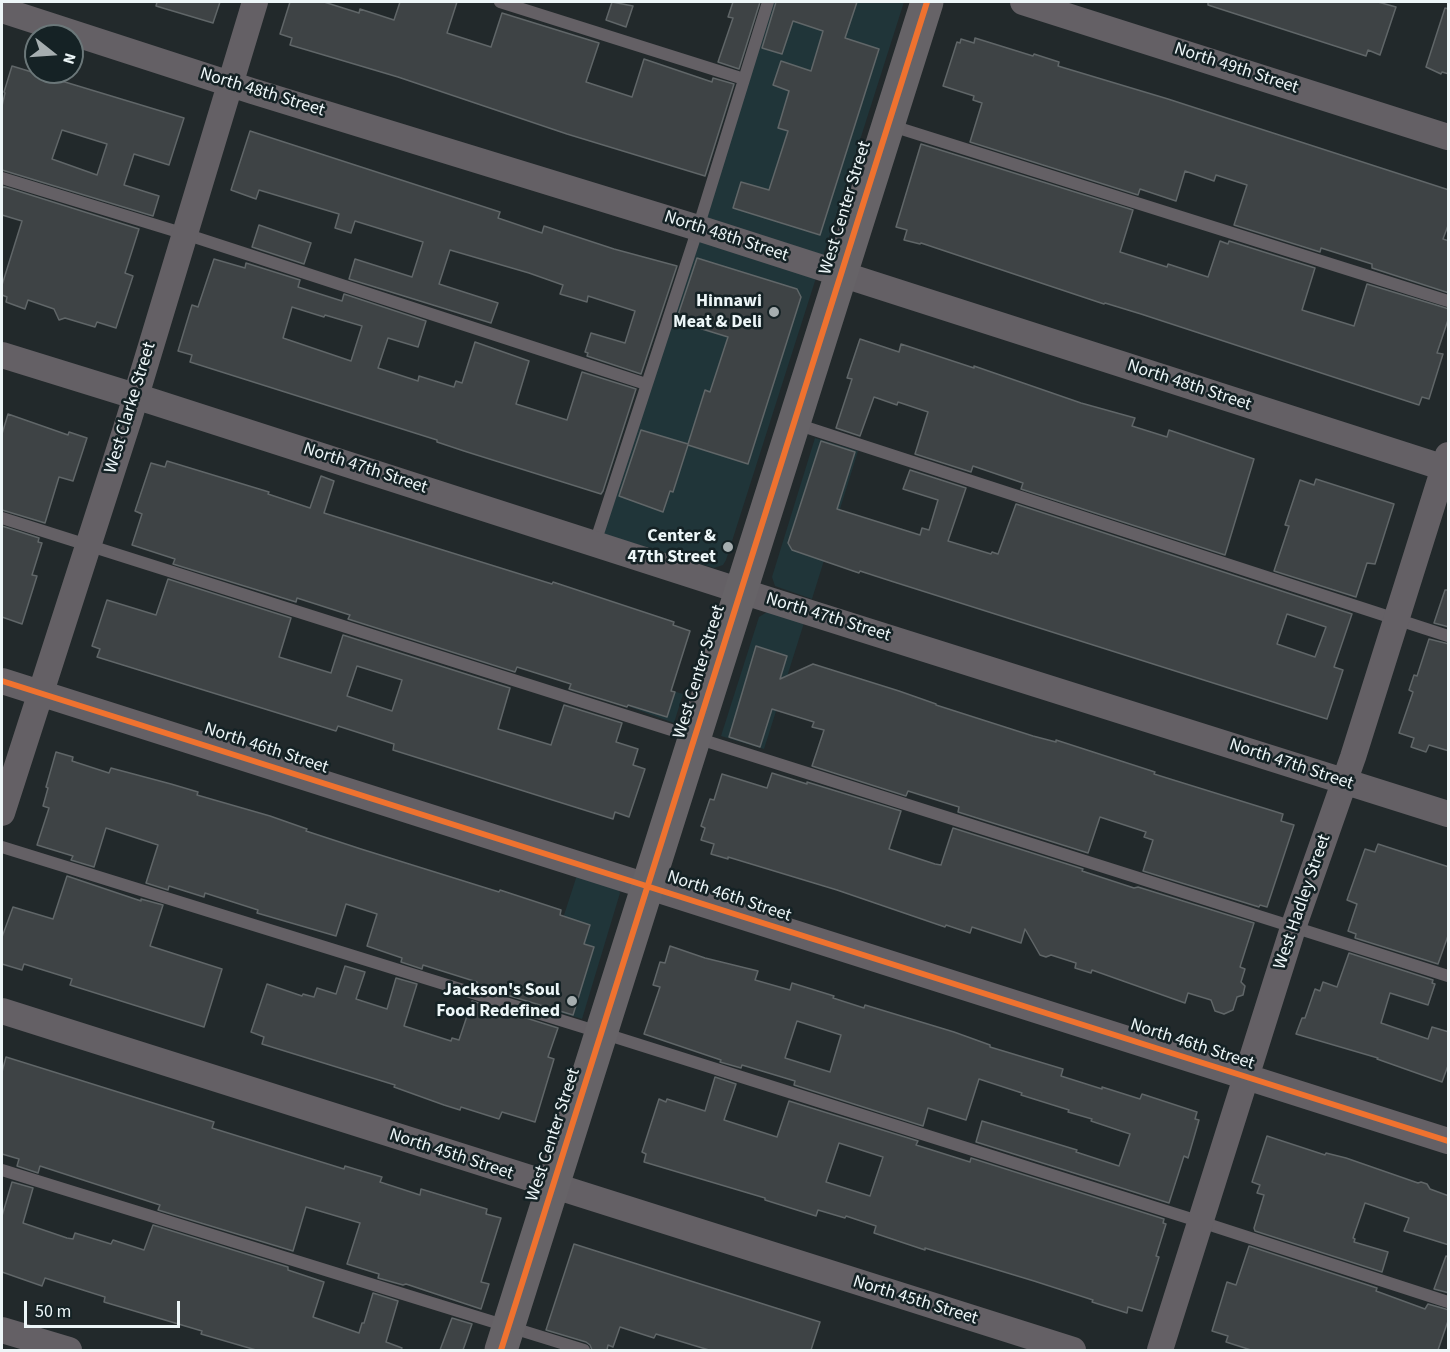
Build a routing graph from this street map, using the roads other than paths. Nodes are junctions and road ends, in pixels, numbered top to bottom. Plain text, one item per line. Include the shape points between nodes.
1 (255, 2) edge
2 (500, 2) edge
3 (768, 2) edge
4 (927, 2) edge
5 (1023, 2) edge
6 (2, 10) edge
7 (744, 79) junction
8 (230, 84) junction
9 (888, 124) junction
10 (1449, 137) edge
11 (2, 178) edge
12 (698, 228) junction
13 (185, 234) junction
14 (841, 275) junction
15 (1449, 301) edge
16 (2, 355) edge
17 (646, 384) junction
18 (136, 396) junction
19 (794, 424) junction
20 (1447, 464) edge
21 (2, 518) edge
22 (595, 543) junction
23 (88, 546) junction
24 (741, 591) junction
25 (1396, 619) junction
26 (1449, 636) edge
27 (2, 681) edge
28 (40, 693) junction
29 (695, 738) junction
30 (1344, 782) junction
31 (2, 813) edge
32 (1449, 814) edge
33 (2, 847) edge
34 (648, 887) junction
35 (1293, 928) junction
36 (1449, 976) edge
37 (2, 1011) edge
38 (602, 1033) junction
39 (1245, 1077) junction
40 (1449, 1141) edge
41 (2, 1170) edge
42 (553, 1187) junction
43 (1201, 1222) junction
44 (1449, 1302) edge
45 (2, 1330) edge
46 (505, 1338) edge
47 (69, 1350) edge
48 (584, 1350) edge
49 (1073, 1350) edge
50 (1160, 1350) edge

1 - 8 street, West Clarke Street
2 - 7 lane
3 - 7 lane
4 - 9 street, West Center Street
5 - 10 street, North 49th Street
6 - 8 street, North 48th Street
7 - 12 lane
8 - 12 street, North 48th Street
8 - 13 street, West Clarke Street
9 - 14 street, West Center Street
9 - 15 lane
11 - 13 lane
12 - 14 street, North 48th Street
12 - 17 lane
13 - 17 lane
13 - 18 street, West Clarke Street
14 - 19 street, West Center Street
14 - 20 street, North 48th Street
16 - 18 street, North 47th Street
17 - 22 lane
18 - 22 street, North 47th Street
18 - 23 street, West Clarke Street
19 - 24 street, West Center Street
19 - 25 lane
20 - 25 street, West Hadley Street
21 - 23 lane
22 - 24 street, North 47th Street
23 - 28 street, West Clarke Street
23 - 29 lane
24 - 29 street, West Center Street
24 - 30 street, North 47th Street
25 - 26 lane
25 - 30 street, West Hadley Street
27 - 28 street, North 46th Street
28 - 31 street, West Clarke Street
28 - 34 street, North 46th Street
29 - 34 street, West Center Street
29 - 35 lane
30 - 32 street, North 47th Street
30 - 35 street, West Hadley Street
33 - 38 lane
34 - 38 street, West Center Street
34 - 39 street, North 46th Street
35 - 36 lane
35 - 39 street, West Hadley Street
37 - 42 street, North 45th Street
38 - 42 street, West Center Street
38 - 43 lane
39 - 40 street, North 46th Street
39 - 43 street, West Hadley Street
41 - 46 lane
42 - 46 street, West Center Street
42 - 49 street, North 45th Street
43 - 44 lane
43 - 50 street, West Hadley Street
45 - 47 street
46 - 48 lane

